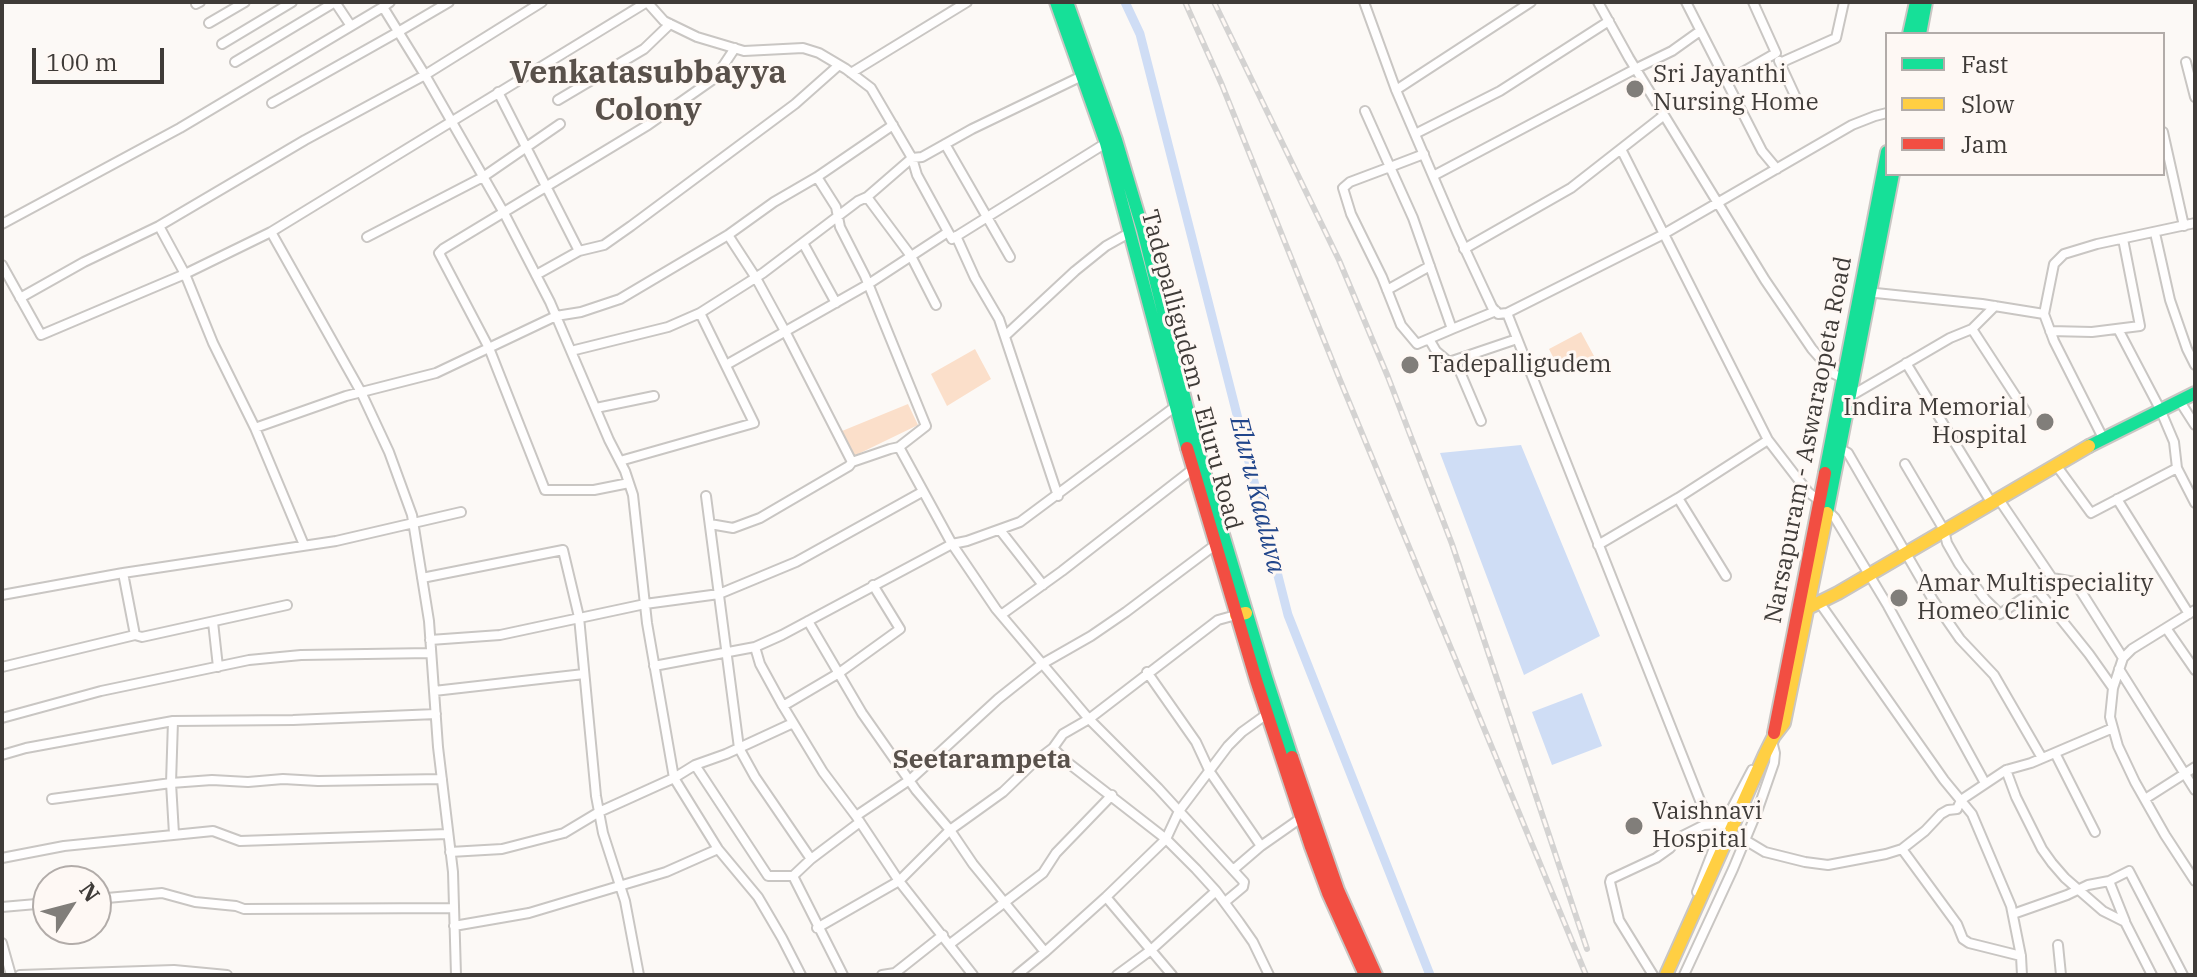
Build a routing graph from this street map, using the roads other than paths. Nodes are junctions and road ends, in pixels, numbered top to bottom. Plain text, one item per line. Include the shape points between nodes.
1 (245, 2) edge
2 (292, 2) edge
3 (335, 2) edge
4 (449, 2) edge
5 (542, 2) edge
6 (647, 2) edge
7 (967, 2) edge
8 (1056, 2) edge
9 (1067, 2) edge
10 (1364, 2) edge
11 (1531, 2) edge
12 (1598, 2) edge
13 (1686, 2) edge
14 (1753, 2) edge
15 (1843, 2) edge
16 (1916, 2) edge
17 (1926, 2) edge
18 (386, 4) edge
19 (1609, 21) junction
20 (209, 23) dead end
21 (670, 24) junction
22 (351, 26) junction
23 (1700, 31) junction
24 (398, 32) junction
25 (1909, 32) edge
26 (1920, 32) edge
27 (222, 44) dead end
28 (735, 48) junction
29 (1776, 53) junction
30 (235, 62) dead end
31 (2186, 62) dead end
32 (1780, 63) junction
33 (839, 65) junction
34 (1635, 69) junction
35 (851, 73) junction
36 (425, 75) junction
37 (1082, 76) junction
38 (1727, 81) junction
39 (1396, 90) junction
40 (498, 92) junction
41 (2195, 97) edge
42 (558, 100) dead end
43 (1797, 100) dead end
44 (272, 103) dead end
45 (1365, 111) dead end
46 (1885, 114) edge
47 (1663, 116) junction
48 (451, 121) junction
49 (560, 124) dead end
50 (893, 125) junction
51 (1415, 134) junction
52 (2165, 141) edge
53 (1106, 143) junction
54 (945, 144) junction
55 (526, 145) junction
56 (1621, 149) junction
57 (1424, 154) junction
58 (912, 158) junction
59 (1885, 164) edge
60 (1390, 167) junction
61 (1777, 169) junction
62 (1433, 176) junction
63 (1893, 176) edge
64 (483, 177) junction
65 (817, 177) junction
66 (545, 187) junction
67 (867, 197) junction
68 (1718, 204) junction
69 (504, 213) junction
70 (838, 216) junction
71 (987, 217) junction
72 (2195, 223) edge
73 (2, 224) edge
74 (159, 226) junction
75 (2184, 226) junction
76 (271, 232) junction
77 (1131, 232) junction
78 (2155, 233) junction
79 (952, 234) junction
80 (728, 235) junction
81 (1662, 235) junction
82 (367, 237) dead end
83 (2123, 239) junction
84 (803, 243) junction
85 (1464, 249) junction
86 (579, 251) junction
87 (911, 256) junction
88 (1010, 257) dead end
89 (2, 265) edge
90 (1430, 266) junction
91 (185, 274) junction
92 (536, 275) junction
93 (756, 278) junction
94 (867, 285) junction
95 (1387, 290) junction
96 (1864, 292) junction
97 (20, 298) junction
98 (836, 303) junction
99 (936, 305) dead end
100 (1995, 306) junction
101 (1496, 311) junction
102 (700, 313) junction
103 (1507, 313) junction
104 (2044, 314) junction
105 (556, 316) junction
106 (1452, 329) junction
107 (1972, 329) junction
108 (2118, 329) junction
109 (2050, 331) junction
110 (786, 333) junction
111 (1005, 336) junction
112 (1429, 339) junction
113 (1517, 339) junction
114 (489, 348) junction
115 (571, 351) junction
116 (1455, 360) junction
117 (1906, 363) junction
118 (726, 365) junction
119 (2195, 365) edge
120 (1844, 379) junction
121 (361, 392) junction
122 (2195, 393) edge
123 (654, 396) dead end
124 (1849, 397) junction
125 (2179, 400) junction
126 (1176, 406) junction
127 (596, 408) junction
128 (2160, 409) junction
129 (2026, 412) dead end
130 (1481, 421) dead end
131 (2195, 425) edge
132 (255, 428) junction
133 (1768, 440) junction
134 (2104, 440) junction
135 (899, 447) junction
136 (1839, 448) junction
137 (620, 461) junction
138 (852, 462) junction
139 (1905, 464) dead end
140 (2056, 465) junction
141 (2177, 468) junction
142 (1193, 469) junction
143 (629, 483) junction
144 (922, 492) junction
145 (706, 496) dead end
146 (1058, 496) junction
147 (1678, 498) junction
148 (2117, 499) junction
149 (1994, 500) junction
150 (2195, 503) edge
151 (1824, 506) junction
152 (461, 512) dead end
153 (413, 523) junction
154 (710, 524) junction
155 (1000, 530) junction
156 (1944, 530) junction
157 (952, 544) junction
158 (304, 545) junction
159 (1215, 545) junction
160 (1598, 545) junction
161 (1907, 551) junction
162 (123, 573) junction
163 (1869, 574) junction
164 (1726, 576) dead end
165 (422, 578) junction
166 (2052, 578) junction
167 (873, 585) junction
168 (1043, 585) junction
169 (2036, 588) junction
170 (719, 594) junction
171 (2, 595) edge
172 (645, 604) junction
173 (287, 605) dead end
174 (1809, 607) junction
175 (2192, 612) edge
176 (1241, 614) junction
177 (1001, 615) junction
178 (579, 617) junction
179 (808, 621) junction
180 (213, 622) junction
181 (2166, 628) junction
182 (135, 635) junction
183 (430, 640) junction
184 (755, 647) junction
185 (431, 653) junction
186 (727, 653) junction
187 (2123, 658) junction
188 (1042, 664) junction
189 (654, 666) junction
190 (2, 667) edge
191 (218, 667) junction
192 (2119, 669) junction
193 (2195, 670) edge
194 (1147, 672) junction
195 (839, 673) junction
196 (584, 674) junction
197 (2113, 688) junction
198 (434, 691) junction
199 (783, 706) junction
200 (436, 714) junction
201 (1267, 714) junction
202 (2, 718) edge
203 (1089, 719) junction
204 (173, 721) junction
205 (793, 723) junction
206 (2113, 728) junction
207 (1773, 739) junction
208 (739, 748) junction
209 (1053, 748) junction
210 (2055, 753) junction
211 (2, 755) edge
212 (2042, 758) junction
213 (695, 765) junction
214 (2195, 767) edge
215 (2006, 770) junction
216 (1210, 772) junction
217 (2184, 774) junction
218 (674, 778) junction
219 (442, 779) junction
220 (911, 779) junction
221 (171, 783) junction
222 (1985, 783) junction
223 (2195, 790) edge
224 (1112, 795) junction
225 (52, 799) dead end
226 (2145, 799) junction
227 (1961, 800) junction
228 (1179, 811) junction
229 (599, 812) junction
230 (1301, 818) junction
231 (858, 819) junction
232 (1720, 825) junction
233 (950, 830) junction
234 (2095, 832) dead end
235 (174, 834) junction
236 (448, 834) junction
237 (1312, 835) junction
238 (1166, 839) junction
239 (1745, 840) junction
240 (1261, 846) junction
241 (718, 849) junction
242 (1902, 849) junction
243 (450, 852) junction
244 (2, 858) edge
245 (811, 859) junction
246 (1233, 870) junction
247 (793, 876) junction
248 (899, 881) junction
249 (2109, 881) junction
250 (2195, 881) edge
251 (620, 885) junction
252 (2077, 889) junction
253 (1216, 891) junction
254 (1106, 897) junction
255 (112, 898) edge
256 (1004, 902) junction
257 (1225, 902) junction
258 (32, 904) edge
259 (2, 907) edge
260 (454, 908) junction
261 (2013, 914) junction
262 (2125, 922) junction
263 (454, 926) junction
264 (817, 928) junction
265 (943, 935) junction
266 (2, 943) edge
267 (950, 944) junction
268 (2058, 945) dead end
269 (1151, 950) junction
270 (1045, 952) junction
271 (2021, 956) junction
272 (216, 974) edge
273 (11, 975) edge
274 (20, 975) edge
275 (227, 975) edge
276 (456, 975) edge
277 (639, 975) edge
278 (801, 975) edge
279 (843, 975) edge
280 (883, 975) edge
281 (972, 975) edge
282 (1017, 975) edge
283 (1117, 975) edge
284 (1172, 975) edge
285 (1269, 975) edge
286 (1365, 975) edge
287 (1376, 975) edge
288 (1653, 975) edge
289 (1663, 975) edge
290 (1684, 975) edge
291 (2022, 975) edge
292 (2061, 975) edge
293 (2152, 975) edge
294 (2183, 975) edge

1 - 20 street
2 - 27 street
3 - 22 street
3 - 30 street
4 - 24 street
5 - 36 street
6 - 21 street
6 - 40 street
7 - 35 street
8 - 37 main road, Tadepalligudem - Eluru Road
9 - 176 main road, Tadepalligudem - Eluru Road via 1143,230
10 - 39 street
11 - 39 street
12 - 19 street
13 - 23 street
14 - 29 street
15 - 32 street via 1836,38
16 - 25 main road
17 - 26 main road
18 - 22 street
18 - 24 street
19 - 34 street
19 - 51 street via 1500,91
21 - 28 street
21 - 42 street via 644,49
22 - 73 street via 180,128
23 - 34 street
23 - 38 street
24 - 36 street
24 - 44 street
28 - 33 street via 803,48
28 - 66 street via 715,78
29 - 32 street
29 - 38 street
31 - 41 street
32 - 43 street
33 - 35 street
33 - 86 street via 631,226 604,245
34 - 47 street
34 - 62 street
35 - 50 street via 871,88
36 - 48 street
36 - 74 street
37 - 53 main road, Tadepalligudem - Eluru Road
37 - 54 street
38 - 61 street via 1762,151
39 - 51 street
40 - 48 street
40 - 55 street
45 - 60 street
46 - 61 street via 1852,125
47 - 56 street
47 - 68 street
48 - 64 street
48 - 76 street
49 - 55 street
50 - 58 street
50 - 65 street
51 - 57 street
52 - 75 street
53 - 71 street
53 - 77 main road, Tadepalligudem - Eluru Road
54 - 58 street
54 - 71 street
55 - 64 street
55 - 66 street
56 - 81 street
56 - 85 street via 1571,188
57 - 60 street
57 - 62 street
58 - 67 street
58 - 79 street
59 - 96 main road, Narsapuram - Aswaraopeta Road
60 - 90 street
60 - 95 street via 1343,188
61 - 68 street
62 - 85 street
63 - 96 main road, Narsapuram - Aswaraopeta Road
64 - 69 street
64 - 82 street
65 - 70 street
65 - 80 street
66 - 69 street
66 - 86 street
67 - 70 street
67 - 87 street
68 - 81 street
68 - 120 street via 1812,349
69 - 92 street
69 - 114 street via 439,253
70 - 84 street
70 - 94 street
71 - 79 street
71 - 88 street
72 - 75 street
74 - 91 street
74 - 97 street
75 - 78 street
76 - 91 street
76 - 121 street
77 - 111 street via 1075,271
77 - 126 main road, Tadepalligudem - Eluru Road
78 - 83 street
78 - 119 street via 2170,300
79 - 87 street
79 - 111 street
80 - 93 street
80 - 105 street via 620,299
81 - 103 street
81 - 133 street
83 - 104 street via 2064,254 2054,264
83 - 108 street via 2140,326
84 - 93 street
84 - 98 street
85 - 101 street
86 - 92 street
87 - 94 street
87 - 99 street
89 - 97 street
90 - 95 street
90 - 106 street
91 - 97 street via 41,335
91 - 132 street
92 - 105 street
93 - 102 street
93 - 110 street
94 - 98 street
94 - 135 street via 926,426
95 - 112 street via 1403,328 1417,344
96 - 100 street
96 - 120 main road, Narsapuram - Aswaraopeta Road
96 - 124 main road, Narsapuram - Aswaraopeta Road
98 - 110 street
100 - 104 street
100 - 107 street
101 - 103 street
101 - 106 street
102 - 115 street via 668,327
102 - 118 street
103 - 113 street
104 - 109 street
105 - 114 street
105 - 115 street
106 - 112 street
107 - 117 street
107 - 129 street
108 - 109 street
108 - 128 street
109 - 134 street
110 - 118 street
110 - 138 street
111 - 146 street
112 - 116 street via 1449,362
113 - 116 street
113 - 160 street
114 - 121 street via 436,373
114 - 143 street via 545,490 594,490
115 - 127 street
116 - 130 street
117 - 124 street
117 - 149 street
118 - 137 street via 754,423
120 - 151 main road, Narsapuram - Aswaraopeta Road
121 - 132 street
121 - 153 street
122 - 125 main road
123 - 127 street
124 - 136 main road, Narsapuram - Aswaraopeta Road
125 - 128 main road
125 - 131 street
126 - 142 main road, Tadepalligudem - Eluru Road
126 - 146 street
127 - 137 street
128 - 134 main road
128 - 141 street via 2174,442
132 - 158 street
133 - 147 street
133 - 151 street
134 - 140 main road
135 - 138 street
135 - 144 street
136 - 151 main road, Narsapuram - Aswaraopeta Road
136 - 161 street via 1848,453
137 - 143 street
138 - 154 street via 760,518 733,528
139 - 156 street
140 - 148 street via 2091,513
140 - 149 main road
141 - 148 street
141 - 150 street
142 - 159 main road, Tadepalligudem - Eluru Road
142 - 168 street
143 - 172 street
144 - 157 street
144 - 170 street via 796,562
145 - 154 street
146 - 155 street
147 - 160 street
147 - 164 street
148 - 175 street
149 - 156 main road
149 - 166 street
151 - 163 street
151 - 174 main road, Narsapuram - Aswaraopeta Road
152 - 153 street
153 - 158 street
153 - 165 street
154 - 170 street
155 - 157 street
155 - 168 street
156 - 161 main road
156 - 169 street via 1959,564 2000,614
157 - 167 street
157 - 177 street
158 - 162 street
159 - 176 main road, Tadepalligudem - Eluru Road
159 - 188 street via 1126,612
160 - 232 street via 1701,803
161 - 163 main road
161 - 212 street via 1960,639 1994,675
162 - 171 street
162 - 182 street
163 - 174 main road
163 - 222 street
165 - 178 street via 563,550
165 - 183 street
166 - 169 street
166 - 187 street via 2075,582
167 - 179 street
167 - 195 street via 900,629
168 - 177 street
169 - 197 street
170 - 172 street
170 - 186 street
172 - 178 street
172 - 189 street
173 - 180 street
174 - 207 main road, Narsapuram - Aswaraopeta Road via 1784,723
174 - 227 street
175 - 181 street
176 - 194 street via 1218,620
176 - 201 main road, Tadepalligudem - Eluru Road
176 - 237 main road, Tadepalligudem - Eluru Road
177 - 188 street
178 - 183 street via 500,635
178 - 196 street
179 - 184 street
179 - 195 street
180 - 182 street
180 - 191 street
181 - 187 street
181 - 193 street
182 - 190 street
183 - 185 street
184 - 186 street
184 - 199 street
185 - 191 street via 301,655
185 - 198 street
186 - 189 street
186 - 208 street
187 - 192 street
188 - 203 street
188 - 220 street
189 - 218 street
191 - 202 street
192 - 197 street
192 - 217 street
194 - 203 street
194 - 216 street via 1196,742
195 - 199 street
195 - 220 street
196 - 198 street
196 - 229 street
197 - 206 street
198 - 200 street
199 - 205 street
200 - 204 street
200 - 219 street
201 - 216 street via 1228,746
201 - 230 main road, Tadepalligudem - Eluru Road
203 - 209 street via 1063,734
203 - 228 street
204 - 211 street
204 - 221 street
205 - 208 street
205 - 231 street
206 - 210 street
206 - 226 street
207 - 232 street
207 - 239 street via 1774,763
207 - 289 main road, Narsapuram - Aswaraopeta Road
208 - 213 street
208 - 245 street
209 - 224 street
209 - 233 street
210 - 212 street
210 - 234 street
212 - 215 street
213 - 218 street
213 - 247 street via 768,876
214 - 217 street
215 - 222 street
215 - 252 street via 2042,849
216 - 228 street
216 - 240 street
217 - 223 street
217 - 226 street
218 - 229 street
218 - 241 street
219 - 221 street
219 - 236 street
220 - 231 street
220 - 233 street
221 - 225 street
221 - 235 street
222 - 227 street
224 - 238 street
224 - 256 street via 1043,873
226 - 250 street
227 - 242 street via 1957,809 1941,814
227 - 261 street via 1972,814
228 - 238 street
228 - 246 street
229 - 243 street via 564,833 502,849
229 - 251 street
230 - 237 main road, Tadepalligudem - Eluru Road
230 - 240 street
231 - 245 street
231 - 248 street
232 - 288 street via 1704,825 1678,838 1656,858 1611,879 1619,920
232 - 289 street
233 - 248 street
233 - 256 street
235 - 236 street via 213,831 240,841
235 - 244 street
236 - 243 street
237 - 286 main road, Tadepalligudem - Eluru Road via 1328,893
237 - 287 main road, Tadepalligudem - Eluru Road
238 - 253 street
238 - 254 street
239 - 242 street via 1765,852 1828,865
239 - 290 street
240 - 246 street
241 - 251 street
241 - 278 street via 758,897
242 - 271 street via 1963,939
243 - 260 street
245 - 247 street
246 - 257 street via 1243,887
247 - 264 street
248 - 264 street
248 - 265 street
249 - 252 street
249 - 262 street
249 - 294 street via 2129,871
251 - 263 street via 529,913
251 - 277 street
252 - 261 street
252 - 262 street
253 - 257 street
253 - 269 street
254 - 269 street
254 - 270 street
255 - 260 street via 162,893 244,909
256 - 267 street
256 - 270 street
257 - 285 street
258 - 259 street
260 - 263 street
261 - 271 street
262 - 293 street
263 - 276 street
264 - 279 street
265 - 267 street
265 - 280 street via 895,973
266 - 273 street
267 - 281 street
268 - 292 street
269 - 283 street
269 - 284 street
270 - 282 street
271 - 291 street
272 - 274 street via 174,970
272 - 275 street

